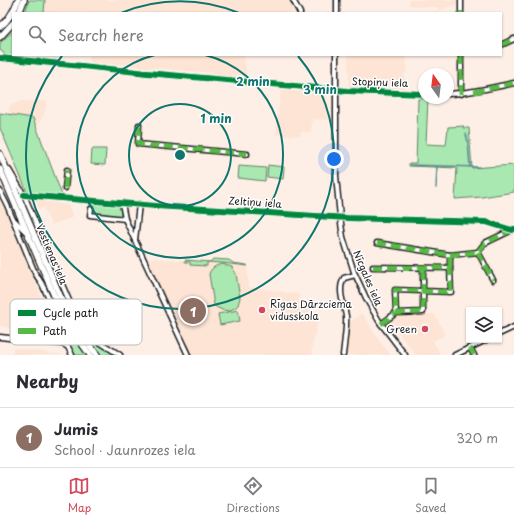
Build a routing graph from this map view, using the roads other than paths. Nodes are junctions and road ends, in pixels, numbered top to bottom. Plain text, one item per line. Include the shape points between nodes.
1 (18, 0) edge
2 (24, 0) edge
3 (293, 0) edge
4 (336, 0) edge
5 (461, 0) edge
6 (13, 12) edge
7 (19, 12) edge
8 (299, 12) edge
9 (336, 12) edge
10 (461, 12) edge
11 (12, 14) edge
12 (12, 25) edge
13 (0, 27) edge
14 (0, 37) edge
15 (514, 39) edge
16 (502, 45) edge
17 (336, 56) edge
18 (461, 56) edge
19 (0, 58) edge
20 (514, 83) edge
21 (336, 90) junction
22 (418, 94) edge
23 (454, 94) edge
24 (461, 94) junction
25 (140, 125) dead end
26 (247, 154) dead end
27 (1, 157) edge
28 (0, 169) edge
29 (67, 170) dead end
30 (66, 188) dead end
31 (0, 191) edge
32 (24, 195) junction
33 (122, 203) junction
34 (139, 204) junction
35 (91, 209) dead end
36 (340, 217) junction
37 (13, 219) junction
38 (125, 219) junction
39 (513, 229) edge
40 (27, 234) junction
41 (135, 240) junction
42 (377, 243) dead end
43 (478, 252) junction
44 (450, 255) junction
45 (373, 267) dead end
46 (423, 268) junction
47 (450, 268) junction
48 (355, 275) junction
49 (493, 280) dead end
50 (423, 291) junction
51 (49, 299) edge
52 (55, 299) edge
53 (61, 299) edge
54 (68, 299) edge
55 (396, 313) junction
56 (381, 324) junction
57 (514, 327) edge
58 (502, 333) edge
59 (0, 337) edge
60 (10, 338) edge
61 (480, 343) edge
62 (65, 345) edge
63 (83, 345) edge
64 (90, 345) edge
65 (104, 345) edge
66 (470, 348) junction
67 (72, 355) edge
68 (90, 355) edge
69 (97, 355) edge
70 (120, 355) edge
71 (188, 355) edge
72 (343, 355) edge
73 (405, 355) edge
74 (455, 355) edge
75 (474, 355) edge

1 - 6 main road
2 - 7 main road
3 - 8 street
4 - 9 street
5 - 10 street
11 - 13 main road
12 - 14 main road
15 - 16 street
17 - 21 street, Nīcgales iela
18 - 24 street
19 - 21 street, Stopiņu iela
20 - 24 street
21 - 22 street, Stopiņu iela
21 - 36 street, Nīcgales iela via 336,176
23 - 24 street
25 - 26 street via 138,144
27 - 32 street
27 - 53 main road, Vestienas iela
28 - 40 main road, Vestienas iela
29 - 30 street
31 - 37 street, Vestienas iela
32 - 33 street, Zeltiņu iela
32 - 54 street
33 - 34 street, Zeltiņu iela
33 - 38 street
34 - 36 street, Zeltiņu iela
34 - 41 street
35 - 38 street via 90,215
36 - 39 street, Zeltiņu iela via 486,222
36 - 48 street, Nīcgales iela via 345,246
37 - 40 street, Vestienas iela
37 - 51 street, Vestienas iela
38 - 41 street
39 - 43 street via 485,243
40 - 52 main road, Vestienas iela
41 - 71 street
42 - 44 street
43 - 44 street
43 - 49 street
44 - 47 street
45 - 46 street
46 - 47 street
46 - 50 street
47 - 50 street via 451,292
48 - 56 street, Nīcgales iela via 366,300
48 - 72 street via 342,281 341,294 346,317
50 - 55 street via 424,312
50 - 55 street via 395,290
55 - 56 street
56 - 73 street, Nīcgales iela
57 - 58 street
59 - 60 street
61 - 66 street
62 - 67 street, Vestienas iela
63 - 68 main road, Vestienas iela
64 - 69 main road, Vestienas iela
65 - 70 street
66 - 74 street
66 - 75 street

